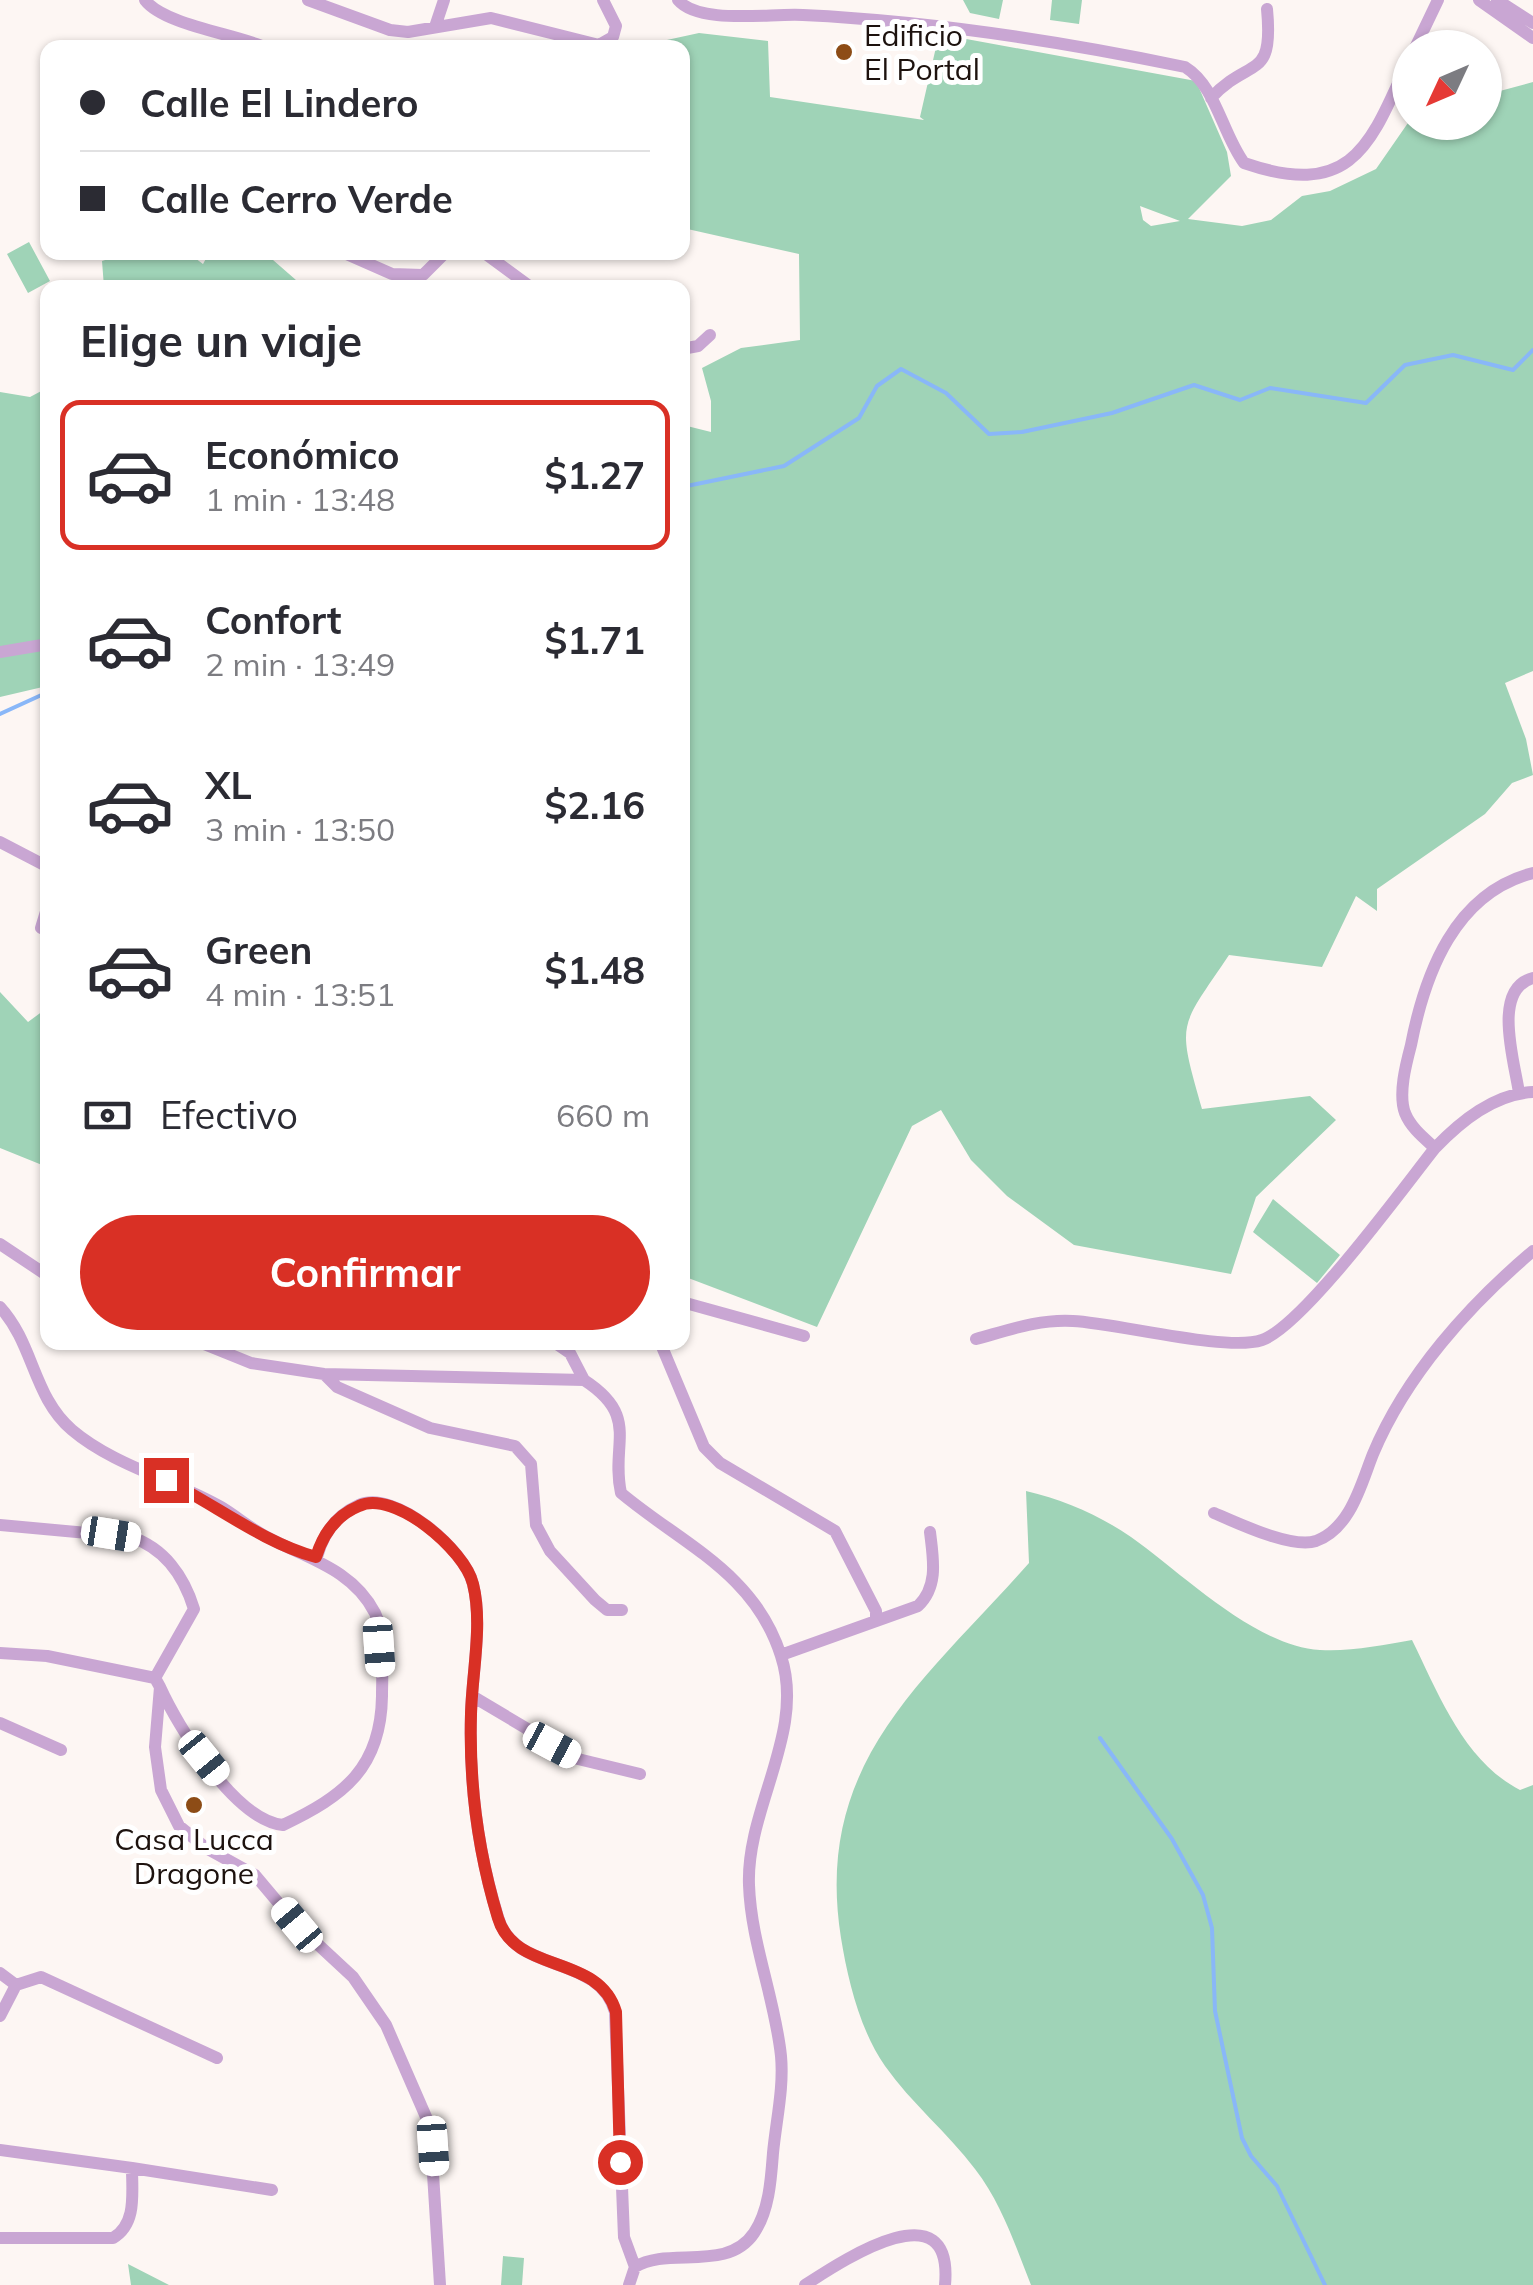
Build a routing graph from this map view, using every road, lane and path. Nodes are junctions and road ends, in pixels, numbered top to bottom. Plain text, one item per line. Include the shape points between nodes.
1 (146, 0) edge
2 (308, 0) edge
3 (444, 0) edge
4 (603, 0) edge
5 (678, 0) edge
6 (1438, 0) edge
7 (1479, 0) edge
8 (1497, 0) edge
9 (1267, 9) dead end
10 (1533, 23) edge
11 (435, 27) junction
12 (1423, 30) edge
13 (1533, 38) edge
14 (242, 40) edge
15 (579, 40) edge
16 (608, 40) edge
17 (1392, 96) edge
18 (1211, 98) junction
19 (360, 260) edge
20 (438, 260) edge
21 (494, 260) edge
22 (521, 280) edge
23 (710, 335) dead end
24 (690, 348) edge
25 (40, 645) edge
26 (0, 652) edge
27 (0, 842) edge
28 (40, 863) edge
29 (1533, 873) edge
30 (1533, 978) edge
31 (1526, 1092) edge
32 (1435, 1148) junction
33 (0, 1244) edge
34 (1533, 1251) edge
35 (40, 1271) edge
36 (690, 1304) edge
37 (0, 1307) edge
38 (804, 1336) dead end
39 (976, 1339) dead end
40 (219, 1350) edge
41 (565, 1350) edge
42 (663, 1350) edge
43 (324, 1374) junction
44 (584, 1380) junction
45 (1214, 1513) dead end
46 (0, 1525) edge
47 (930, 1532) dead end
48 (316, 1557) junction
49 (622, 1610) dead end
50 (876, 1619) junction
51 (0, 1653) edge
52 (782, 1656) junction
53 (158, 1682) junction
54 (472, 1696) junction
55 (0, 1722) edge
56 (60, 1750) dead end
57 (640, 1774) dead end
58 (0, 1973) edge
59 (16, 1984) junction
60 (0, 2016) edge
61 (217, 2058) dead end
62 (0, 2150) edge
63 (132, 2168) junction
64 (272, 2190) dead end
65 (0, 2238) edge
66 (635, 2267) junction
67 (440, 2285) edge
68 (628, 2285) edge
69 (805, 2285) edge
70 (945, 2285) edge

1 - 14 street via 182,21
2 - 11 street via 390,30
3 - 11 street
4 - 16 street via 616,26
5 - 18 street via 686,10 710,16 806,15 1103,50 1185,66 1201,77
6 - 12 street
7 - 13 street
8 - 10 street
9 - 18 street via 1266,55
11 - 15 street via 491,18
17 - 18 street via 1354,160 1308,173 1244,163
19 - 20 street via 392,274 424,274
21 - 22 street
23 - 24 street
25 - 26 street
27 - 28 street
29 - 32 street via 1500,884 1469,911 1437,957 1420,998 1403,1105
30 - 31 street via 1517,988 1508,1011
31 - 32 street via 1476,1114
32 - 39 street via 1300,1312 1260,1341 1074,1320 1038,1321
33 - 35 street
34 - 45 street via 1486,1290 1412,1384 1374,1452 1360,1494 1325,1536 1305,1543
36 - 38 street
37 - 48 street via 20,1330 42,1394 74,1432 220,1506 264,1536
40 - 43 street via 251,1363
41 - 44 street
42 - 50 street via 704,1447 834,1531
43 - 44 street
43 - 49 street via 346,1391 430,1428 514,1446 531,1464 536,1526 550,1551 607,1610
44 - 52 street via 611,1401 623,1447 620,1493 743,1585
46 - 53 street via 131,1537 165,1556 194,1609
47 - 50 street via 934,1575 924,1600
48 - 53 street via 378,1616 381,1728 370,1758 346,1788 283,1824 254,1814 190,1741
48 - 54 street via 342,1516 372,1501 391,1503 461,1556 477,1605
50 - 52 street
51 - 53 street via 46,1656
52 - 66 street via 785,1722 749,1850 751,1905 781,2056 766,2202 751,2237 738,2248 705,2257 649,2258
53 - 67 street via 161,1790 180,1826 255,1875 353,1977 386,2025 430,2126
54 - 57 street via 578,1758
54 - 66 street via 472,1785 498,1922 519,1950 575,1969 610,1994 616,2012 624,2238
55 - 56 street
58 - 59 street
59 - 60 street
59 - 61 street via 41,1977
62 - 63 street
63 - 64 street
63 - 65 street via 132,2212 123,2232 112,2238
66 - 68 street
69 - 70 street via 885,2238 912,2234 938,2246 947,2262

